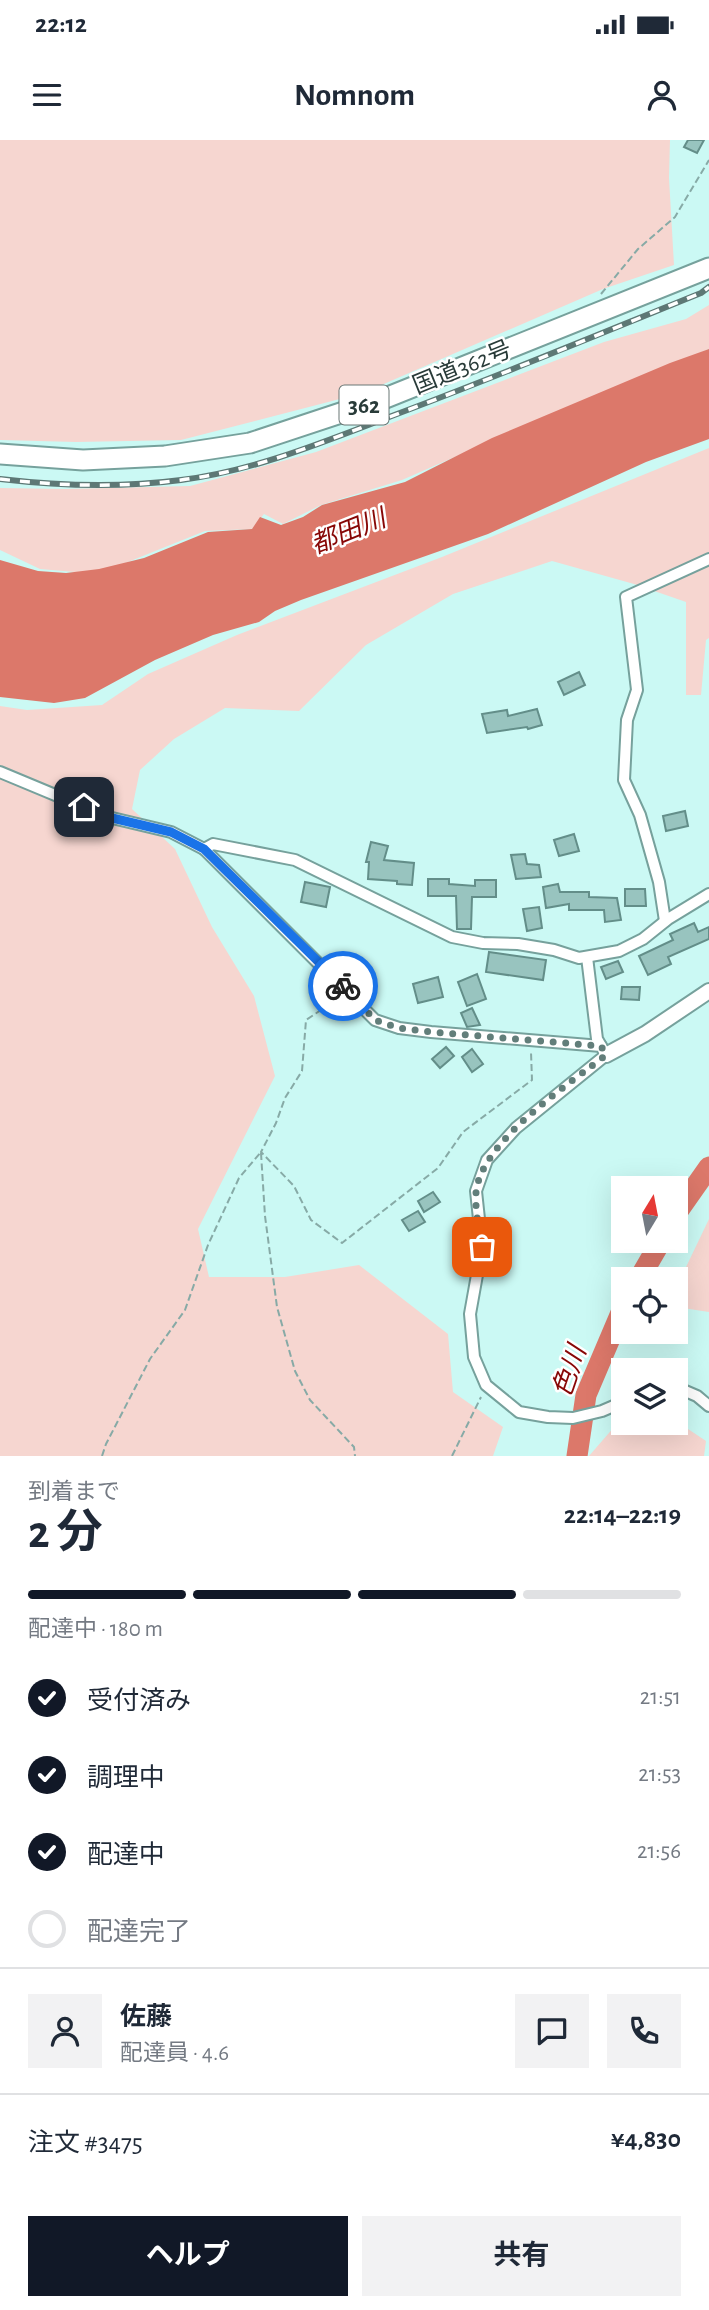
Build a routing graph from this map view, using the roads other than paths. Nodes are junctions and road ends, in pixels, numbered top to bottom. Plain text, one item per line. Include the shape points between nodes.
1 (709, 268) edge
2 (0, 454) edge
3 (709, 559) edge
4 (0, 772) edge
5 (204, 849) junction
6 (709, 894) edge
7 (665, 921) junction
8 (587, 957) junction
9 (709, 991) edge
10 (604, 1050) junction
11 (688, 1392) edge
12 (709, 1406) edge
13 (611, 1407) edge

1 - 2 highway, 国道362号 / 362 via 383,399 250,443 164,456 83,460
3 - 7 street via 626,597 637,690 627,720 624,780 640,815
4 - 5 street via 108,817 171,832
5 - 8 street via 213,844 295,860 452,937
5 - 10 street via 375,1020 399,1028
6 - 7 street
7 - 8 street via 619,951
8 - 10 street via 597,1039
9 - 10 street via 645,1034
10 - 13 street via 487,1160 476,1191 482,1247 470,1314 474,1357 486,1385 503,1402 519,1412 548,1417 573,1418
11 - 12 street

